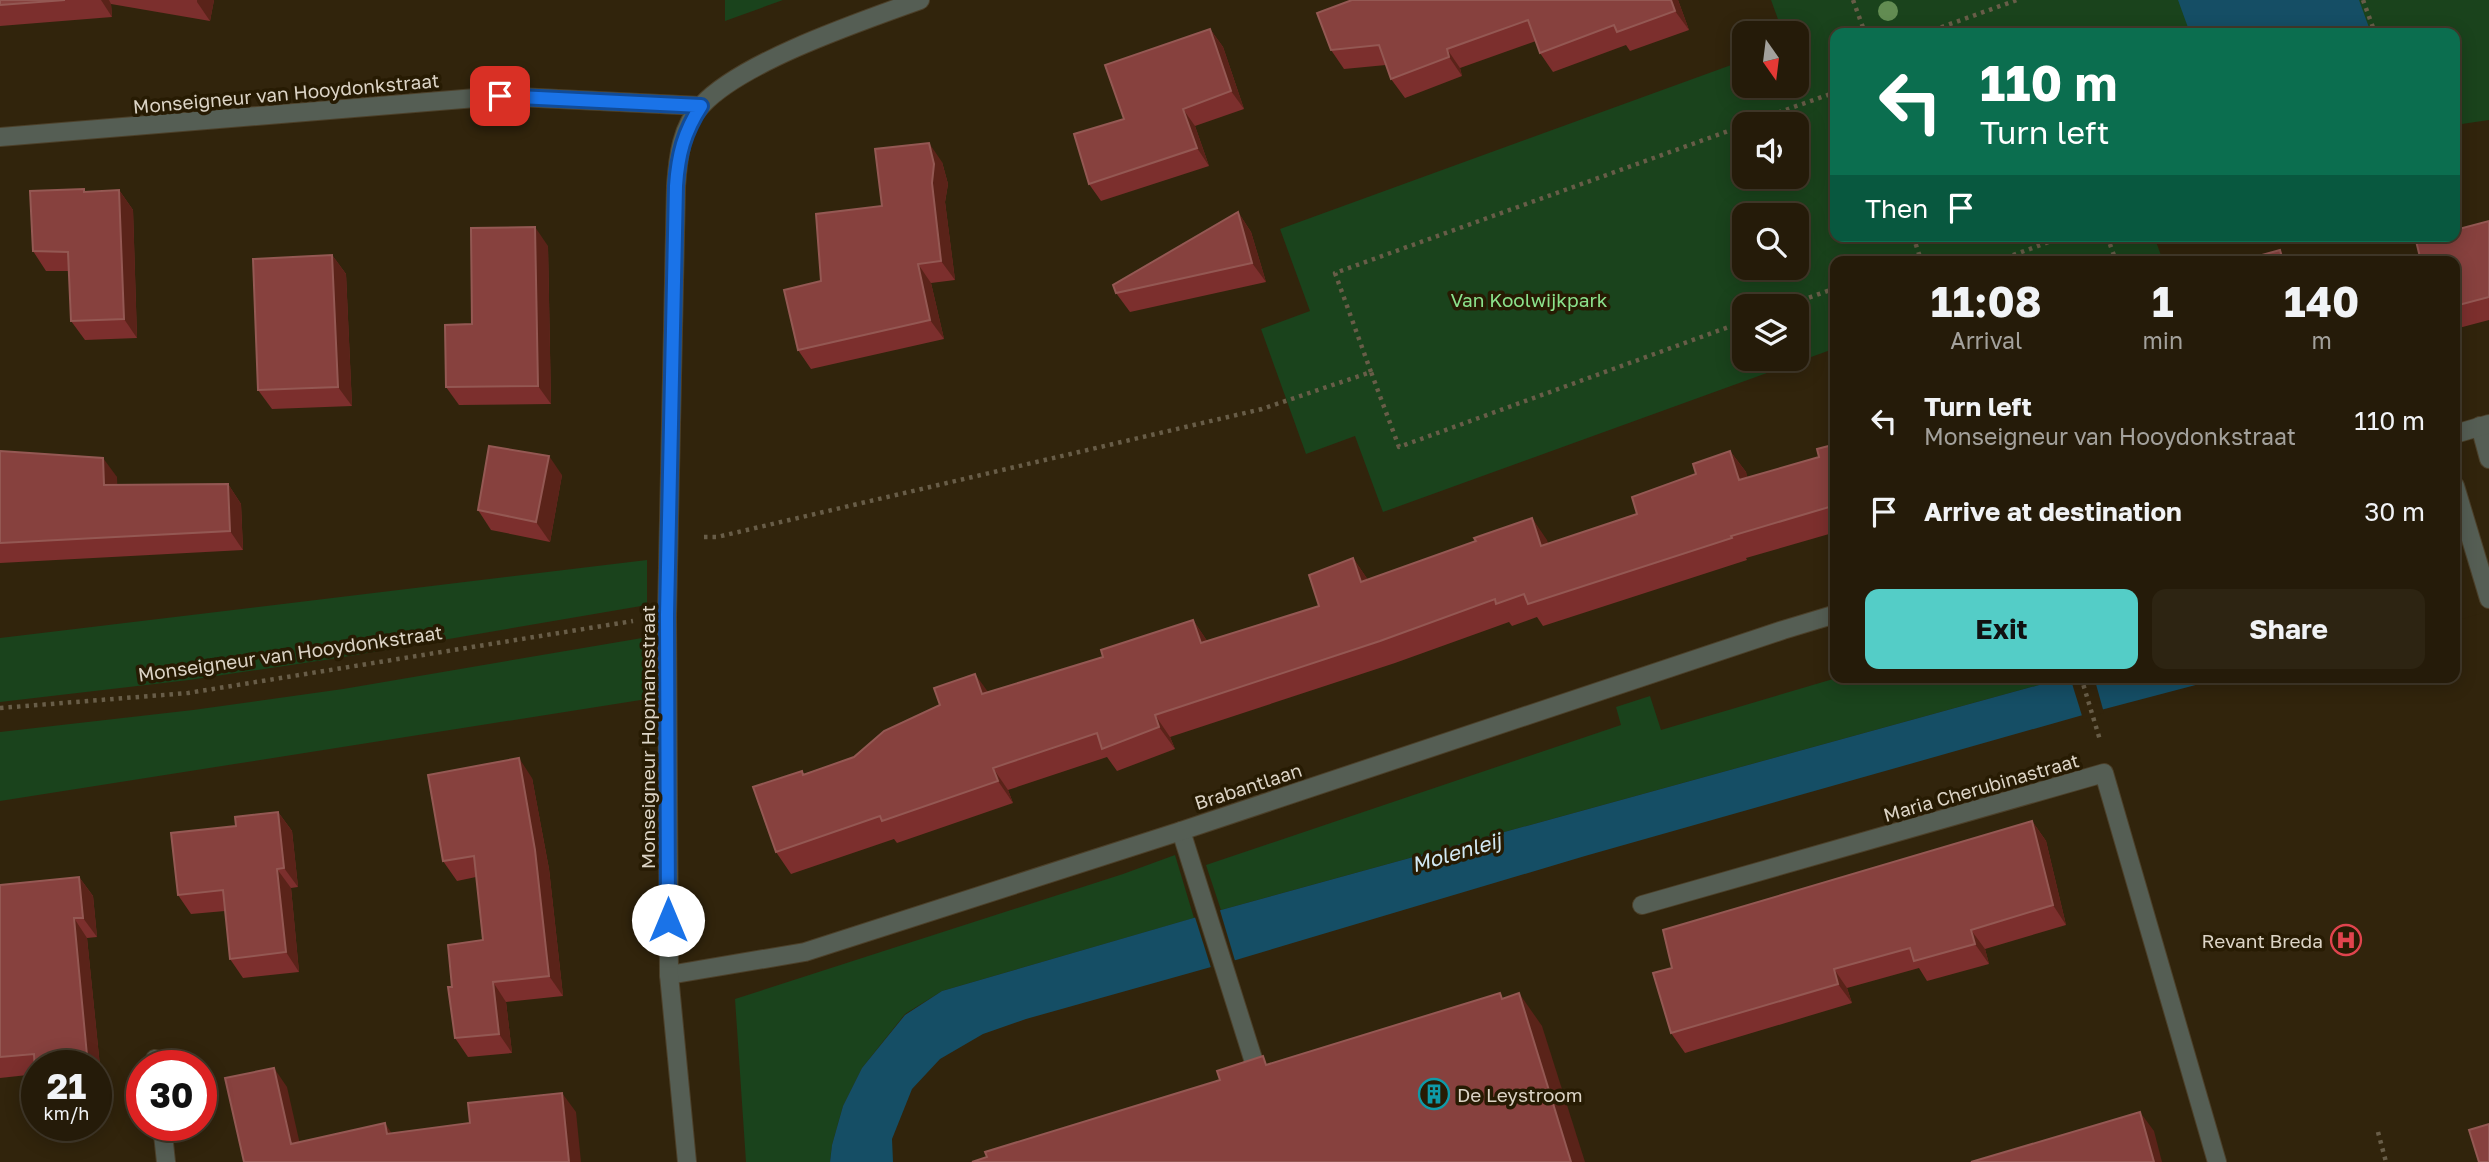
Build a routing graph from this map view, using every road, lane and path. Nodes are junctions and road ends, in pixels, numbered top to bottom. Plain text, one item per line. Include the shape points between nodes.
1 (920, 0) edge
2 (1853, 0) edge
3 (2017, 0) edge
4 (2363, 0) edge
5 (1863, 28) edge
6 (1939, 28) edge
7 (2373, 28) edge
8 (1830, 94) edge
9 (701, 106) junction
10 (1781, 112) edge
11 (1732, 130) edge
12 (0, 137) edge
13 (2049, 242) edge
14 (2011, 256) edge
15 (1830, 290) edge
16 (1809, 298) edge
17 (1732, 326) edge
18 (1371, 372) junction
19 (2484, 425) edge
20 (2460, 432) edge
21 (2489, 459) edge
22 (2460, 503) edge
23 (668, 536) junction
24 (2489, 599) edge
25 (667, 615) junction
26 (1830, 616) edge
27 (2083, 683) edge
28 (0, 708) edge
29 (2102, 748) dead end
30 (1181, 831) junction
31 (1643, 905) dead end
32 (669, 975) junction
33 (1254, 1062) edge
34 (2378, 1132) dead end
35 (164, 1141) edge
36 (166, 1162) edge
37 (687, 1162) edge
38 (2217, 1162) edge
39 (2386, 1162) edge

1 - 9 street via 764,64 726,85
2 - 5 path
3 - 6 path
4 - 7 path
8 - 10 path
9 - 12 street, Monseigneur van Hooydonkstraat via 500,96
9 - 23 street, Monseigneur Hopmansstraat via 684,137 677,167
11 - 18 path via 1335,273
13 - 14 path
15 - 16 path
17 - 18 path via 1399,447
18 - 23 path via 1262,409 717,537
19 - 20 street
19 - 21 street
22 - 24 street
23 - 25 street, Monseigneur Hopmansstraat
25 - 28 path, Monseigneur van Hooydonkstraat via 188,693
25 - 32 street, Monseigneur Hopmansstraat
26 - 30 street, Brabantlaan
27 - 29 path, Maria Cherubinastraat
30 - 32 street, Brabantlaan via 805,952
30 - 33 street
31 - 38 street, Maria Cherubinastraat via 2104,774
32 - 37 street, Monseigneur Hopmansstraat
34 - 39 path
35 - 36 street

